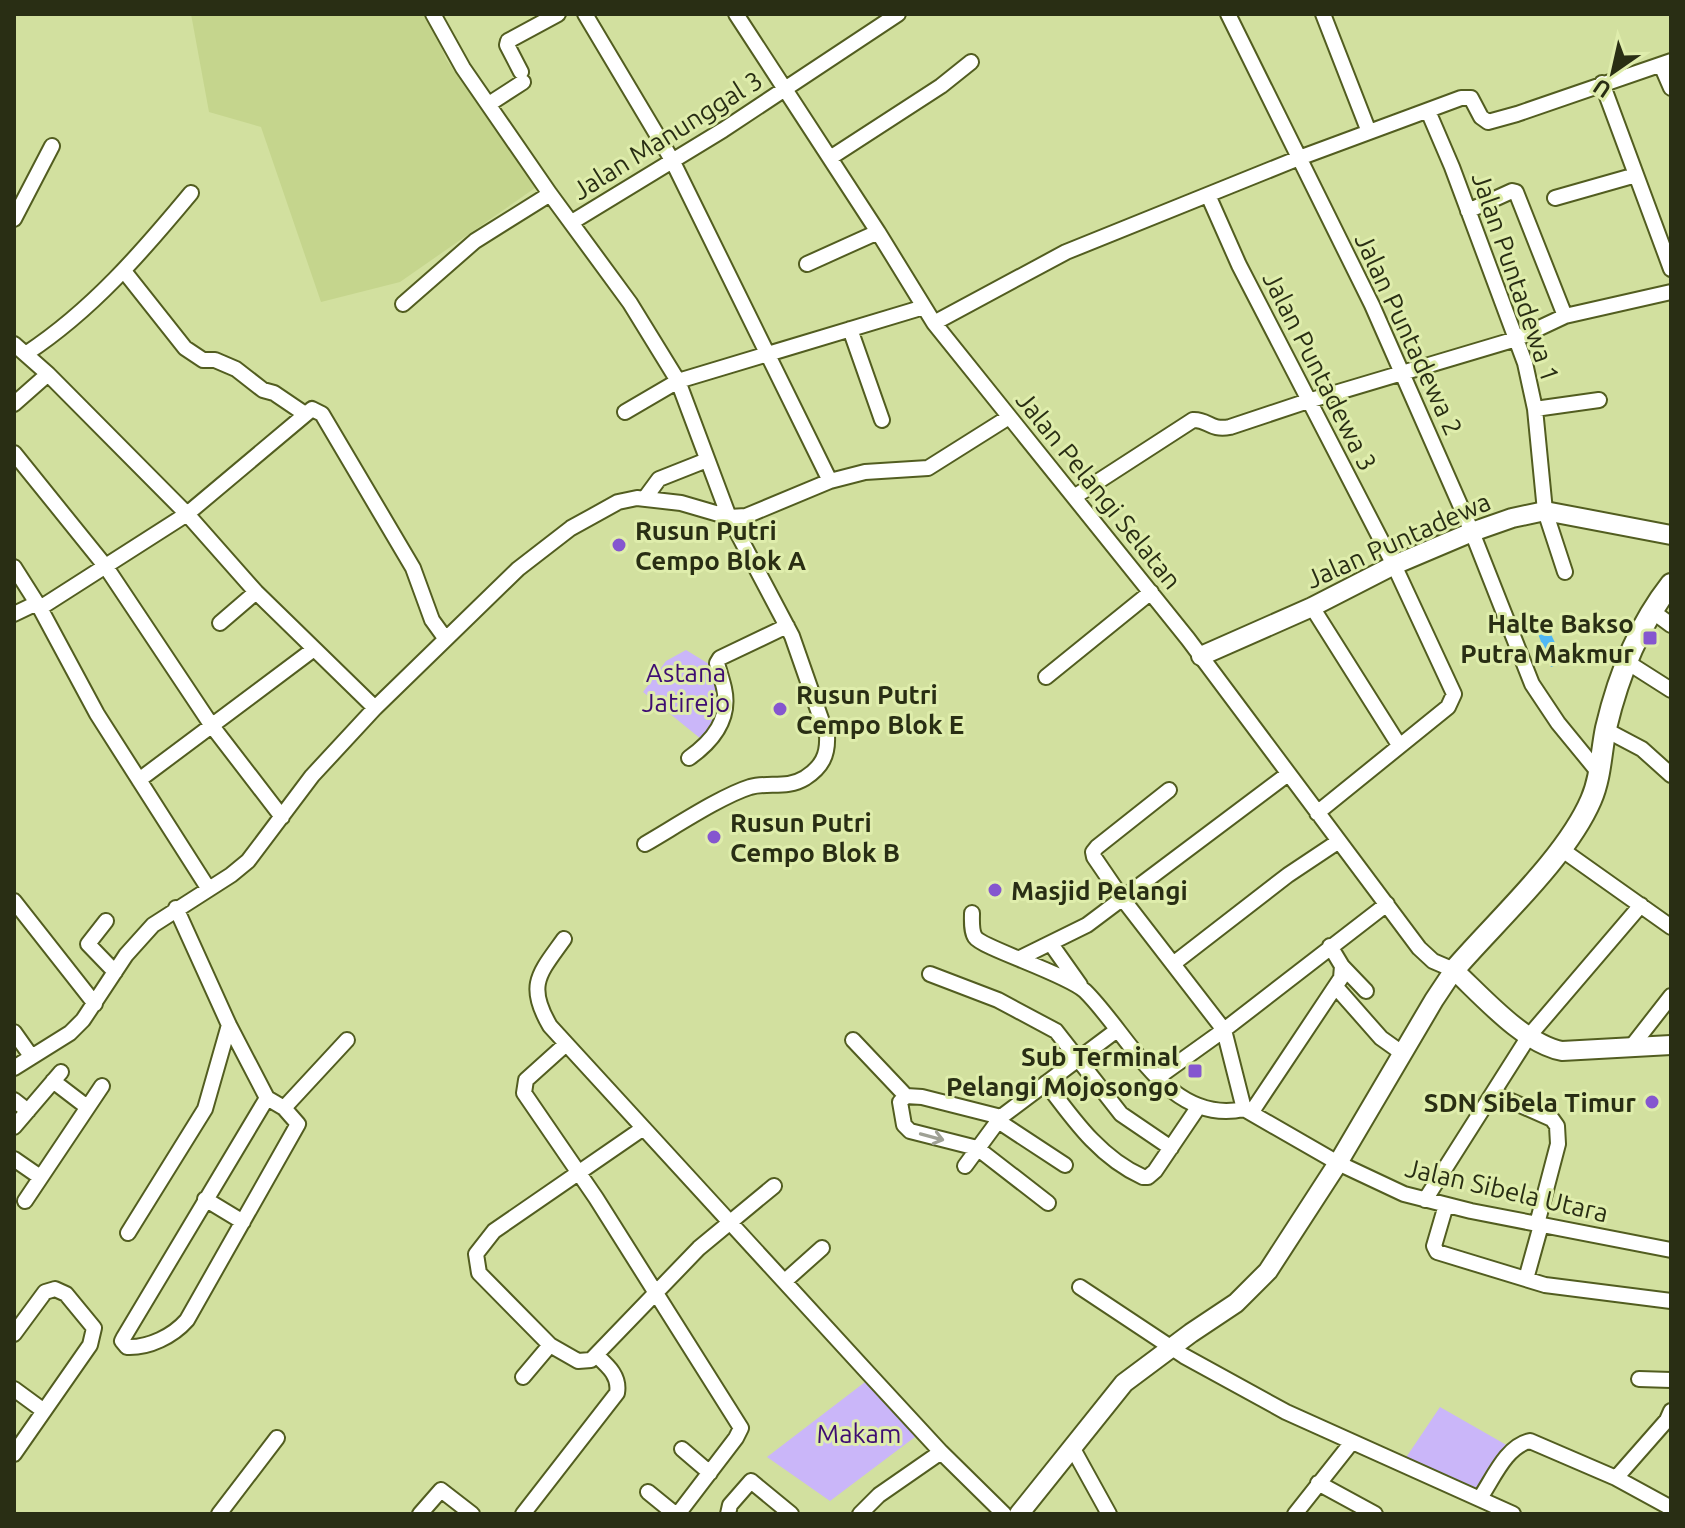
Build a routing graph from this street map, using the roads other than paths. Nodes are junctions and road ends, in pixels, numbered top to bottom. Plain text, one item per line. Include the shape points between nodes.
1 (558, 14) edge
2 (585, 14) edge
3 (736, 14) edge
4 (898, 14) edge
5 (1228, 14) edge
6 (1323, 14) edge
7 (438, 16) edge
8 (971, 62) dead end
9 (1666, 63) edge
10 (1602, 83) junction
11 (1671, 88) edge
12 (786, 90) junction
13 (489, 104) junction
14 (1428, 111) junction
15 (1369, 132) junction
16 (52, 146) dead end
17 (830, 158) junction
18 (1299, 158) junction
19 (672, 160) junction
20 (1636, 175) junction
21 (191, 193) dead end
22 (550, 194) junction
23 (1208, 195) junction
24 (1555, 198) dead end
25 (1468, 211) junction
26 (14, 219) edge
27 (572, 222) junction
28 (878, 232) junction
29 (807, 264) dead end
30 (1671, 269) edge
31 (124, 271) junction
32 (1671, 292) edge
33 (403, 304) dead end
34 (924, 307) junction
35 (1565, 316) junction
36 (934, 323) junction
37 (850, 329) junction
38 (1516, 339) junction
39 (14, 344) edge
40 (27, 353) junction
41 (768, 353) junction
42 (1402, 372) junction
43 (48, 374) junction
44 (678, 381) junction
45 (1599, 400) dead end
46 (1308, 401) junction
47 (14, 404) edge
48 (1535, 409) junction
49 (625, 412) dead end
50 (305, 414) junction
51 (1009, 417) junction
52 (882, 420) dead end
53 (14, 453) edge
54 (707, 460) junction
55 (830, 481) junction
56 (1074, 497) junction
57 (645, 498) junction
58 (1545, 511) junction
59 (187, 514) junction
60 (729, 517) junction
61 (1472, 532) junction
62 (1671, 535) edge
63 (1394, 565) junction
64 (14, 567) edge
65 (106, 567) junction
66 (1565, 572) dead end
67 (1671, 584) edge
68 (256, 592) junction
69 (1151, 592) junction
70 (38, 606) junction
71 (1312, 607) junction
72 (1652, 611) junction
73 (14, 614) edge
74 (220, 623) dead end
75 (1671, 625) edge
76 (787, 626) junction
77 (445, 638) junction
78 (314, 649) junction
79 (1201, 656) junction
80 (1627, 662) junction
81 (1046, 677) dead end
82 (1671, 690) edge
83 (375, 708) junction
84 (212, 726) junction
85 (1606, 730) junction
86 (1399, 745) junction
87 (689, 758) dead end
88 (1599, 773) junction
89 (1288, 774) junction
90 (1671, 775) edge
91 (139, 780) junction
92 (1169, 790) dead end
93 (1317, 813) junction
94 (282, 817) junction
95 (1339, 841) junction
96 (645, 844) dead end
97 (1561, 849) junction
98 (208, 888) junction
99 (1122, 898) junction
100 (14, 901) edge
101 (1387, 904) junction
102 (1641, 905) junction
103 (176, 908) junction
104 (972, 913) dead end
105 (106, 921) dead end
106 (1671, 927) edge
107 (564, 939) dead end
108 (1051, 944) junction
109 (1330, 946) junction
110 (1020, 958) junction
111 (1173, 964) junction
112 (1342, 966) junction
113 (1454, 970) junction
114 (115, 972) junction
115 (930, 974) dead end
116 (1336, 987) junction
117 (1083, 989) junction
118 (1366, 991) dead end
119 (1671, 996) edge
120 (95, 1004) junction
121 (229, 1025) junction
122 (1117, 1030) junction
123 (1224, 1030) junction
124 (14, 1032) edge
125 (1529, 1036) junction
126 (347, 1040) dead end
127 (853, 1040) dead end
128 (566, 1044) junction
129 (1671, 1045) edge
130 (1632, 1046) junction
131 (1402, 1053) junction
132 (31, 1056) junction
133 (1078, 1058) junction
134 (14, 1068) edge
135 (1157, 1078) junction
136 (1046, 1083) junction
137 (102, 1086) dead end
138 (1493, 1093) junction
139 (906, 1096) junction
140 (267, 1098) junction
141 (14, 1100) edge
142 (1199, 1106) junction
143 (87, 1107) junction
144 (284, 1108) junction
145 (1247, 1111) junction
146 (19, 1117) edge
147 (999, 1119) junction
148 (642, 1129) junction
149 (977, 1148) junction
150 (1171, 1148) junction
151 (14, 1159) edge
152 (1338, 1163) junction
153 (1065, 1165) dead end
154 (965, 1166) dead end
155 (580, 1174) junction
156 (40, 1177) junction
157 (774, 1186) dead end
158 (205, 1199) junction
159 (1425, 1200) junction
160 (25, 1201) dead end
161 (1048, 1203) dead end
162 (1446, 1205) junction
163 (731, 1221) junction
164 (243, 1222) junction
165 (1539, 1224) junction
166 (128, 1233) dead end
167 (822, 1248) dead end
168 (1671, 1248) edge
169 (1526, 1279) junction
170 (785, 1281) junction
171 (1080, 1287) dead end
172 (657, 1293) junction
173 (1671, 1301) edge
174 (14, 1334) edge
175 (550, 1345) junction
176 (1173, 1346) junction
177 (596, 1355) junction
178 (523, 1377) dead end
179 (1639, 1379) dead end
180 (1671, 1380) edge
181 (14, 1389) edge
182 (44, 1411) junction
183 (1671, 1413) edge
184 (277, 1438) dead end
185 (1352, 1442) junction
186 (1072, 1447) junction
187 (682, 1449) dead end
188 (941, 1452) junction
189 (14, 1454) edge
190 (710, 1473) junction
191 (1616, 1478) junction
192 (1318, 1483) junction
193 (648, 1492) dead end
194 (1480, 1498) junction
195 (1671, 1508) edge
196 (219, 1514) edge
197 (420, 1514) edge
198 (472, 1514) edge
199 (523, 1514) edge
200 (676, 1514) edge
201 (728, 1514) edge
202 (791, 1514) edge
203 (860, 1514) edge
204 (1004, 1514) edge
205 (1019, 1514) edge
206 (1109, 1514) edge
207 (1295, 1514) edge
208 (1375, 1514) edge
209 (1513, 1514) edge

1 - 13 street via 508,41 522,77
2 - 19 street
3 - 12 street, Jalan Pelangi Selatan
4 - 12 street, Jalan Manunggal 3
5 - 18 street, Jalan Puntadewa 2
6 - 15 street
7 - 13 street via 463,68
8 - 17 street
9 - 10 street
9 - 11 street
10 - 14 street via 1488,122 1475,101 1466,97
10 - 20 street
12 - 17 street, Jalan Pelangi Selatan
12 - 19 street, Jalan Manunggal 3
13 - 22 street
14 - 15 street
14 - 25 street, Jalan Puntadewa 1
15 - 18 street
16 - 26 street
17 - 28 street, Jalan Pelangi Selatan
18 - 23 street
18 - 42 street, Jalan Puntadewa 2
19 - 27 street, Jalan Manunggal 3
19 - 41 street
20 - 24 street
20 - 30 street
21 - 31 street
22 - 27 street
22 - 33 street via 475,241
23 - 36 street via 1066,252
23 - 46 street, Jalan Puntadewa 3
25 - 35 street via 1512,191 1518,194
25 - 38 street, Jalan Puntadewa 1
27 - 44 street
28 - 29 street
28 - 34 street, Jalan Pelangi Selatan
31 - 40 street via 56,334
31 - 50 street via 185,348 203,360 236,369
32 - 35 street
34 - 36 street, Jalan Pelangi Selatan
34 - 37 street
35 - 38 street
36 - 51 street, Jalan Pelangi Selatan
37 - 41 street
37 - 52 street
38 - 42 street
38 - 48 street, Jalan Puntadewa 1
39 - 40 street
40 - 43 street
41 - 44 street
41 - 55 street
42 - 46 street
42 - 61 street, Jalan Puntadewa 2
43 - 47 street
43 - 59 street
44 - 49 street
44 - 54 street
45 - 48 street
46 - 56 street via 1223,428 1193,420
46 - 63 street, Jalan Puntadewa 3
48 - 58 street, Jalan Puntadewa 1
50 - 59 street
50 - 77 street via 312,409 322,414 413,568 432,620
51 - 55 street via 928,468 865,472
51 - 56 street, Jalan Pelangi Selatan
53 - 65 street
54 - 57 street via 659,479
54 - 60 street
55 - 60 street via 746,516
56 - 69 street, Jalan Pelangi Selatan
57 - 60 street
57 - 77 street via 618,502 571,528
58 - 61 street, Jalan Puntadewa
58 - 62 street, Jalan Puntadewa
58 - 66 street, Jalan Puntadewa 1
59 - 65 street
59 - 68 street
60 - 76 street
61 - 63 street, Jalan Puntadewa
61 - 88 street, Jalan Puntadewa 2 via 1532,684
63 - 71 street, Jalan Puntadewa
63 - 86 street, Jalan Puntadewa 3 via 1454,699
64 - 70 street
65 - 70 street
65 - 84 street
67 - 72 main road
68 - 74 street
68 - 78 street
69 - 79 street, Jalan Pelangi Selatan
69 - 81 street
70 - 73 street
70 - 91 street
71 - 79 street, Jalan Puntadewa
71 - 86 street
72 - 75 street
72 - 80 main road
76 - 87 street via 720,658 726,709 707,745
76 - 96 street via 827,736 828,750 820,766 785,786 752,786
77 - 83 street
78 - 83 street
78 - 84 street
79 - 89 street, Jalan Pelangi Selatan
80 - 82 street
80 - 85 main road
83 - 94 street
84 - 91 street
84 - 94 street
85 - 88 main road
85 - 90 street via 1642,749
86 - 93 street
88 - 97 main road via 1592,798
89 - 93 street, Jalan Pelangi Selatan
89 - 99 street
91 - 98 street
92 - 99 street via 1093,852
93 - 95 street, Jalan Pelangi Selatan
94 - 98 street via 248,861
95 - 101 street, Jalan Pelangi Selatan
95 - 111 street
97 - 102 street
97 - 113 main road
98 - 103 street
99 - 108 street
99 - 111 street
100 - 120 street
101 - 109 street
101 - 113 street, Jalan Pelangi Selatan via 1426,956
102 - 106 street
102 - 125 street
103 - 114 street via 140,937
103 - 121 street
104 - 110 street via 973,933 980,942
105 - 114 street via 88,944
107 - 128 street via 542,970 536,990 541,1010
108 - 110 street
108 - 117 street
109 - 112 street
109 - 123 street
110 - 117 street
111 - 123 street
112 - 116 street
112 - 118 street
113 - 125 street
113 - 131 street
114 - 120 street
115 - 133 street via 1042,1021
116 - 131 street via 1381,1038
116 - 145 street
117 - 122 street
119 - 130 street
120 - 132 street via 70,1033
121 - 140 street
121 - 166 street via 205,1109
122 - 133 street
122 - 135 street
123 - 135 street
123 - 145 street
124 - 132 street
125 - 130 street via 1562,1051
125 - 138 street
126 - 144 street
127 - 139 street
128 - 148 street
128 - 155 street via 526,1080 524,1093
129 - 130 street
131 - 152 street
132 - 134 street
133 - 136 street
133 - 150 street via 1121,1114
135 - 142 street
136 - 147 street
136 - 150 street via 1099,1147 1140,1177 1151,1176
137 - 143 street
138 - 159 street
138 - 165 street via 1557,1126 1558,1144
139 - 147 street
139 -> 149 street via 899,1107 910,1131
140 - 144 street
140 - 158 street
141 - 146 street
142 - 145 street
142 - 150 street
143 - 146 street via 57,1077
143 - 156 street
144 - 164 street via 297,1121 297,1129
145 - 152 street, Jalan Sibela Utara
147 - 149 street
147 - 153 street
148 - 155 street
148 - 163 street
149 - 154 street
149 - 161 street
151 - 156 street
152 - 159 street, Jalan Sibela Utara
152 - 176 street via 1268,1271 1236,1303
155 - 172 street
155 - 175 street via 494,1231 476,1254 484,1280
156 - 160 street
157 - 163 street
158 - 164 street
158 - 164 street via 124,1337 127,1347 151,1343 180,1328
159 - 162 street, Jalan Sibela Utara
162 - 165 street, Jalan Sibela Utara
162 - 169 street via 1435,1249
163 - 170 street
163 - 172 street
165 - 168 street, Jalan Sibela Utara
165 - 169 street
167 - 170 street
169 - 173 street
170 - 188 street
171 - 176 street
172 - 177 street
172 - 190 street via 741,1428
174 - 182 street via 45,1292 55,1289 66,1294 94,1328 90,1345
175 - 177 street via 578,1361
175 - 178 street
176 - 185 street via 1286,1412
176 - 186 street via 1124,1383
177 - 199 street via 616,1377 617,1393
179 - 180 street
181 - 182 street
182 - 189 street
183 - 191 street
184 - 196 street
185 - 192 street
185 - 194 street
186 - 205 street
186 - 206 street
187 - 190 street
188 - 203 street
188 - 204 street
190 - 200 street
191 - 194 street via 1530,1441 1511,1452
191 - 195 street
192 - 207 street
192 - 208 street
193 - 200 street
194 - 209 street
197 - 198 street via 441,1490
201 - 202 street via 751,1481

